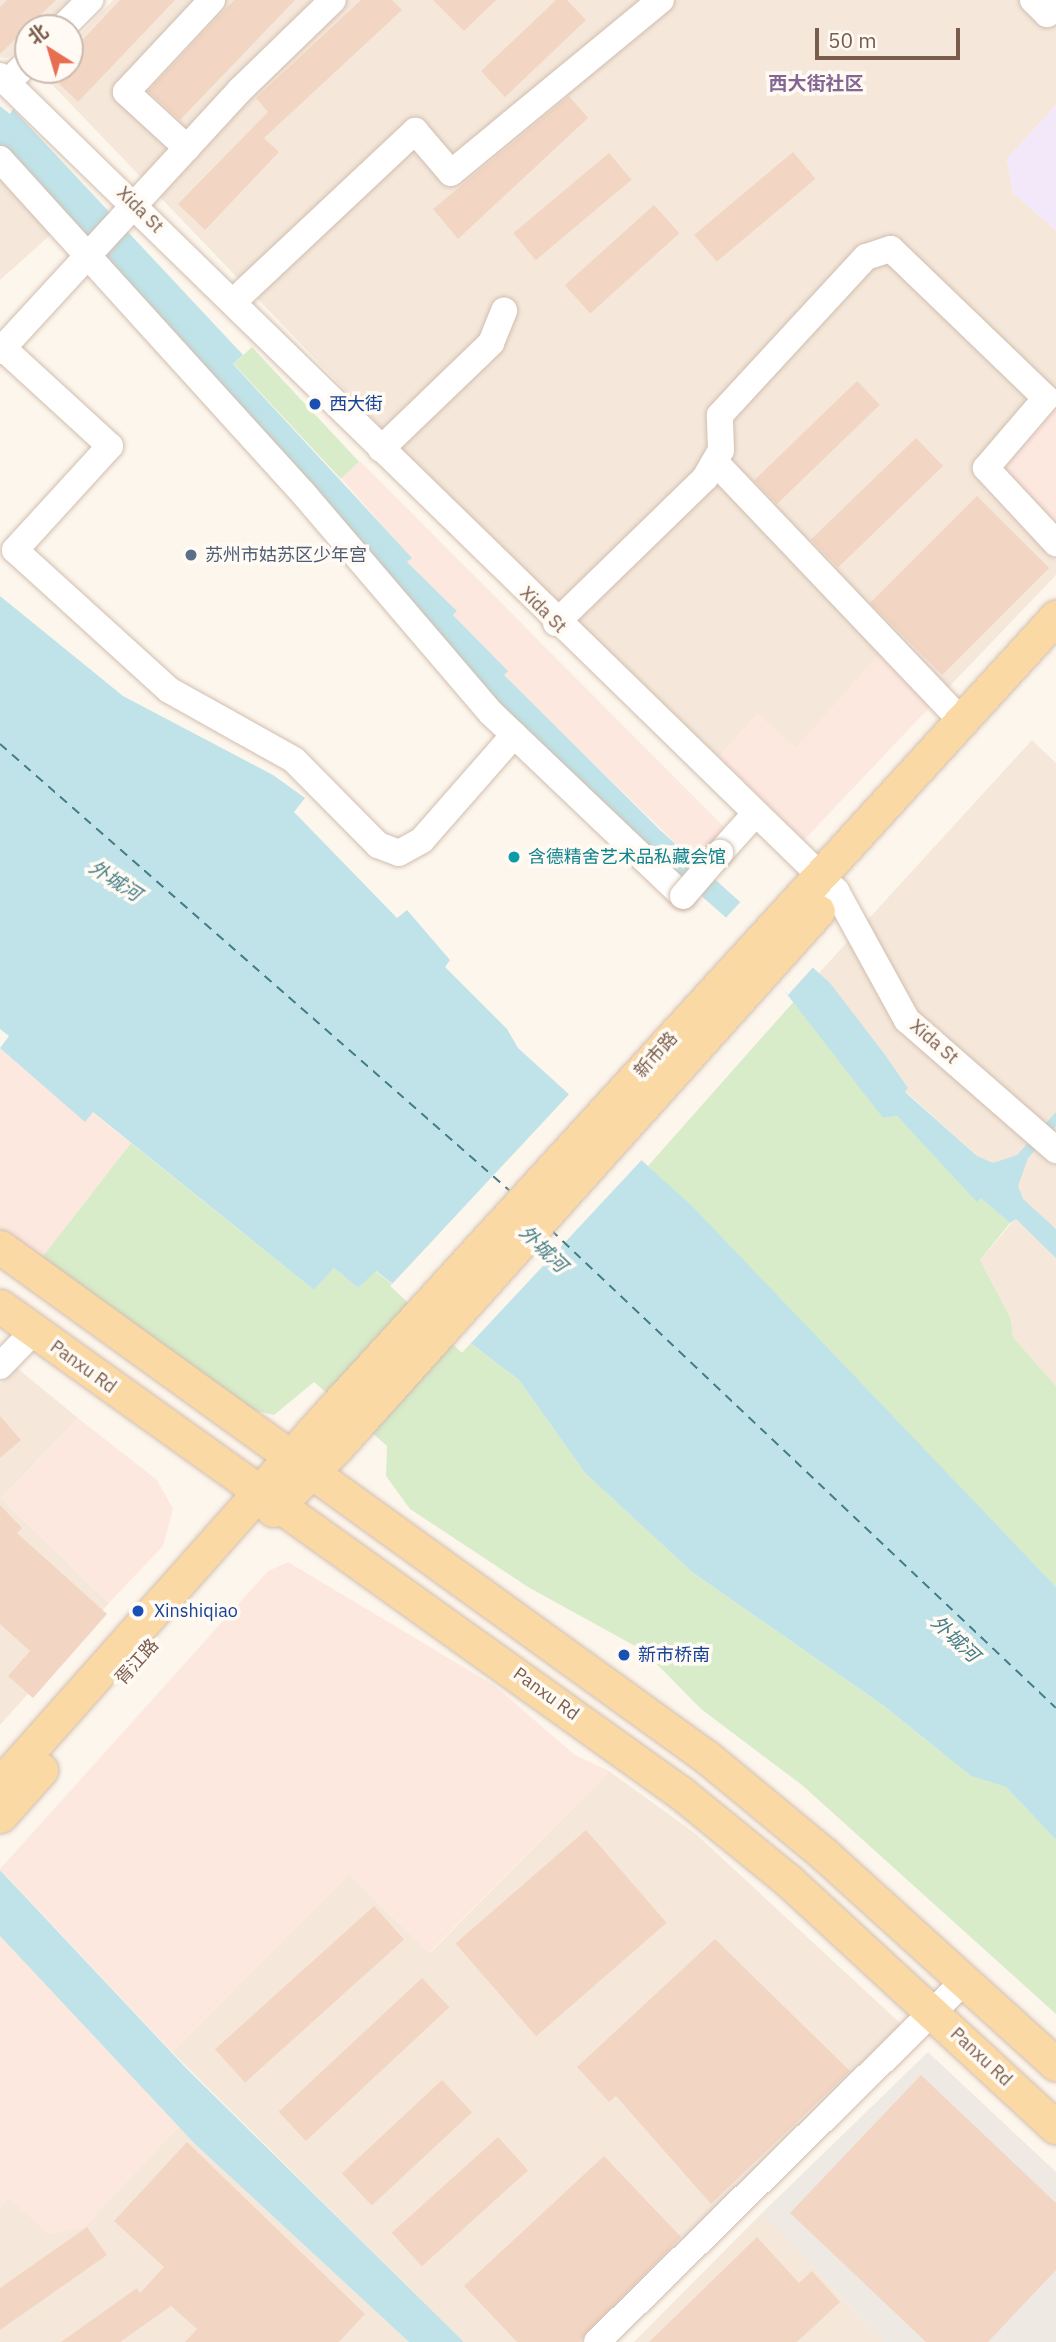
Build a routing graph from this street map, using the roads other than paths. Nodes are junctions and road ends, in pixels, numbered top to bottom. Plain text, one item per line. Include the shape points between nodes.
1 (90, 0) edge
2 (212, 0) edge
3 (332, 0) edge
4 (662, 0) edge
5 (1032, 0) edge
6 (1056, 5) edge
7 (76, 14) edge
8 (4, 79) edge
9 (187, 148) junction
10 (1, 161) edge
11 (129, 210) junction
12 (89, 253) junction
13 (233, 302) junction
14 (504, 311) dead end
15 (1, 350) edge
16 (381, 449) junction
17 (715, 461) junction
18 (1056, 543) edge
19 (1056, 617) edge
20 (556, 623) junction
21 (1056, 651) edge
22 (962, 721) junction
23 (514, 735) junction
24 (755, 814) junction
25 (828, 884) junction
26 (1051, 1145) edge
27 (0, 1247) edge
28 (0, 1259) edge
29 (0, 1293) edge
30 (0, 1307) edge
31 (34, 1331) junction
32 (0, 1366) edge
33 (313, 1451) junction
34 (266, 1501) junction
35 (708, 1758) junction
36 (681, 1793) junction
37 (1, 1805) edge
38 (965, 1980) junction
39 (932, 2012) junction
40 (1056, 2064) edge
41 (1056, 2127) edge
42 (597, 2342) edge

1 - 7 street
2 - 9 street via 126,92
3 - 9 street
4 - 13 street via 451,173 415,131
5 - 6 street via 1047,14
8 - 11 street, Xida St
9 - 11 street
10 - 12 street
11 - 12 street
11 - 13 street, Xida St
12 - 15 street
12 - 23 street
13 - 16 street, Xida St
14 - 16 street via 491,343
15 - 23 street via 110,446 15,550 169,690 294,760 378,845 399,853 422,840
16 - 20 street, Xida St
17 - 18 street via 722,450 720,415 866,257 891,249 1046,398 986,468
17 - 20 street via 705,478
17 - 22 street
19 - 22 main road, 新市路
20 - 24 street, Xida St
21 - 25 main road, 新市路
22 - 25 main road, 新市路
23 - 24 street, bridge via 683,896
24 - 25 street, Xida St
25 - 26 street, Xida St via 907,1020
25 - 33 main road, 新市路
27 - 33 main road
28 - 29 main road via 202,1422
30 - 31 main road, Panxu Rd
31 - 32 street
31 - 34 main road, Panxu Rd
33 - 34 main road, 新市路
33 - 35 main road
34 - 36 main road, Panxu Rd
34 - 37 main road, 胥江路
35 - 36 main road via 605,1698 361,1538 599,1723
35 - 38 main road
36 - 39 main road, Panxu Rd via 789,1881
38 - 39 street
38 - 40 main road
39 - 41 main road, Panxu Rd
39 - 42 street

